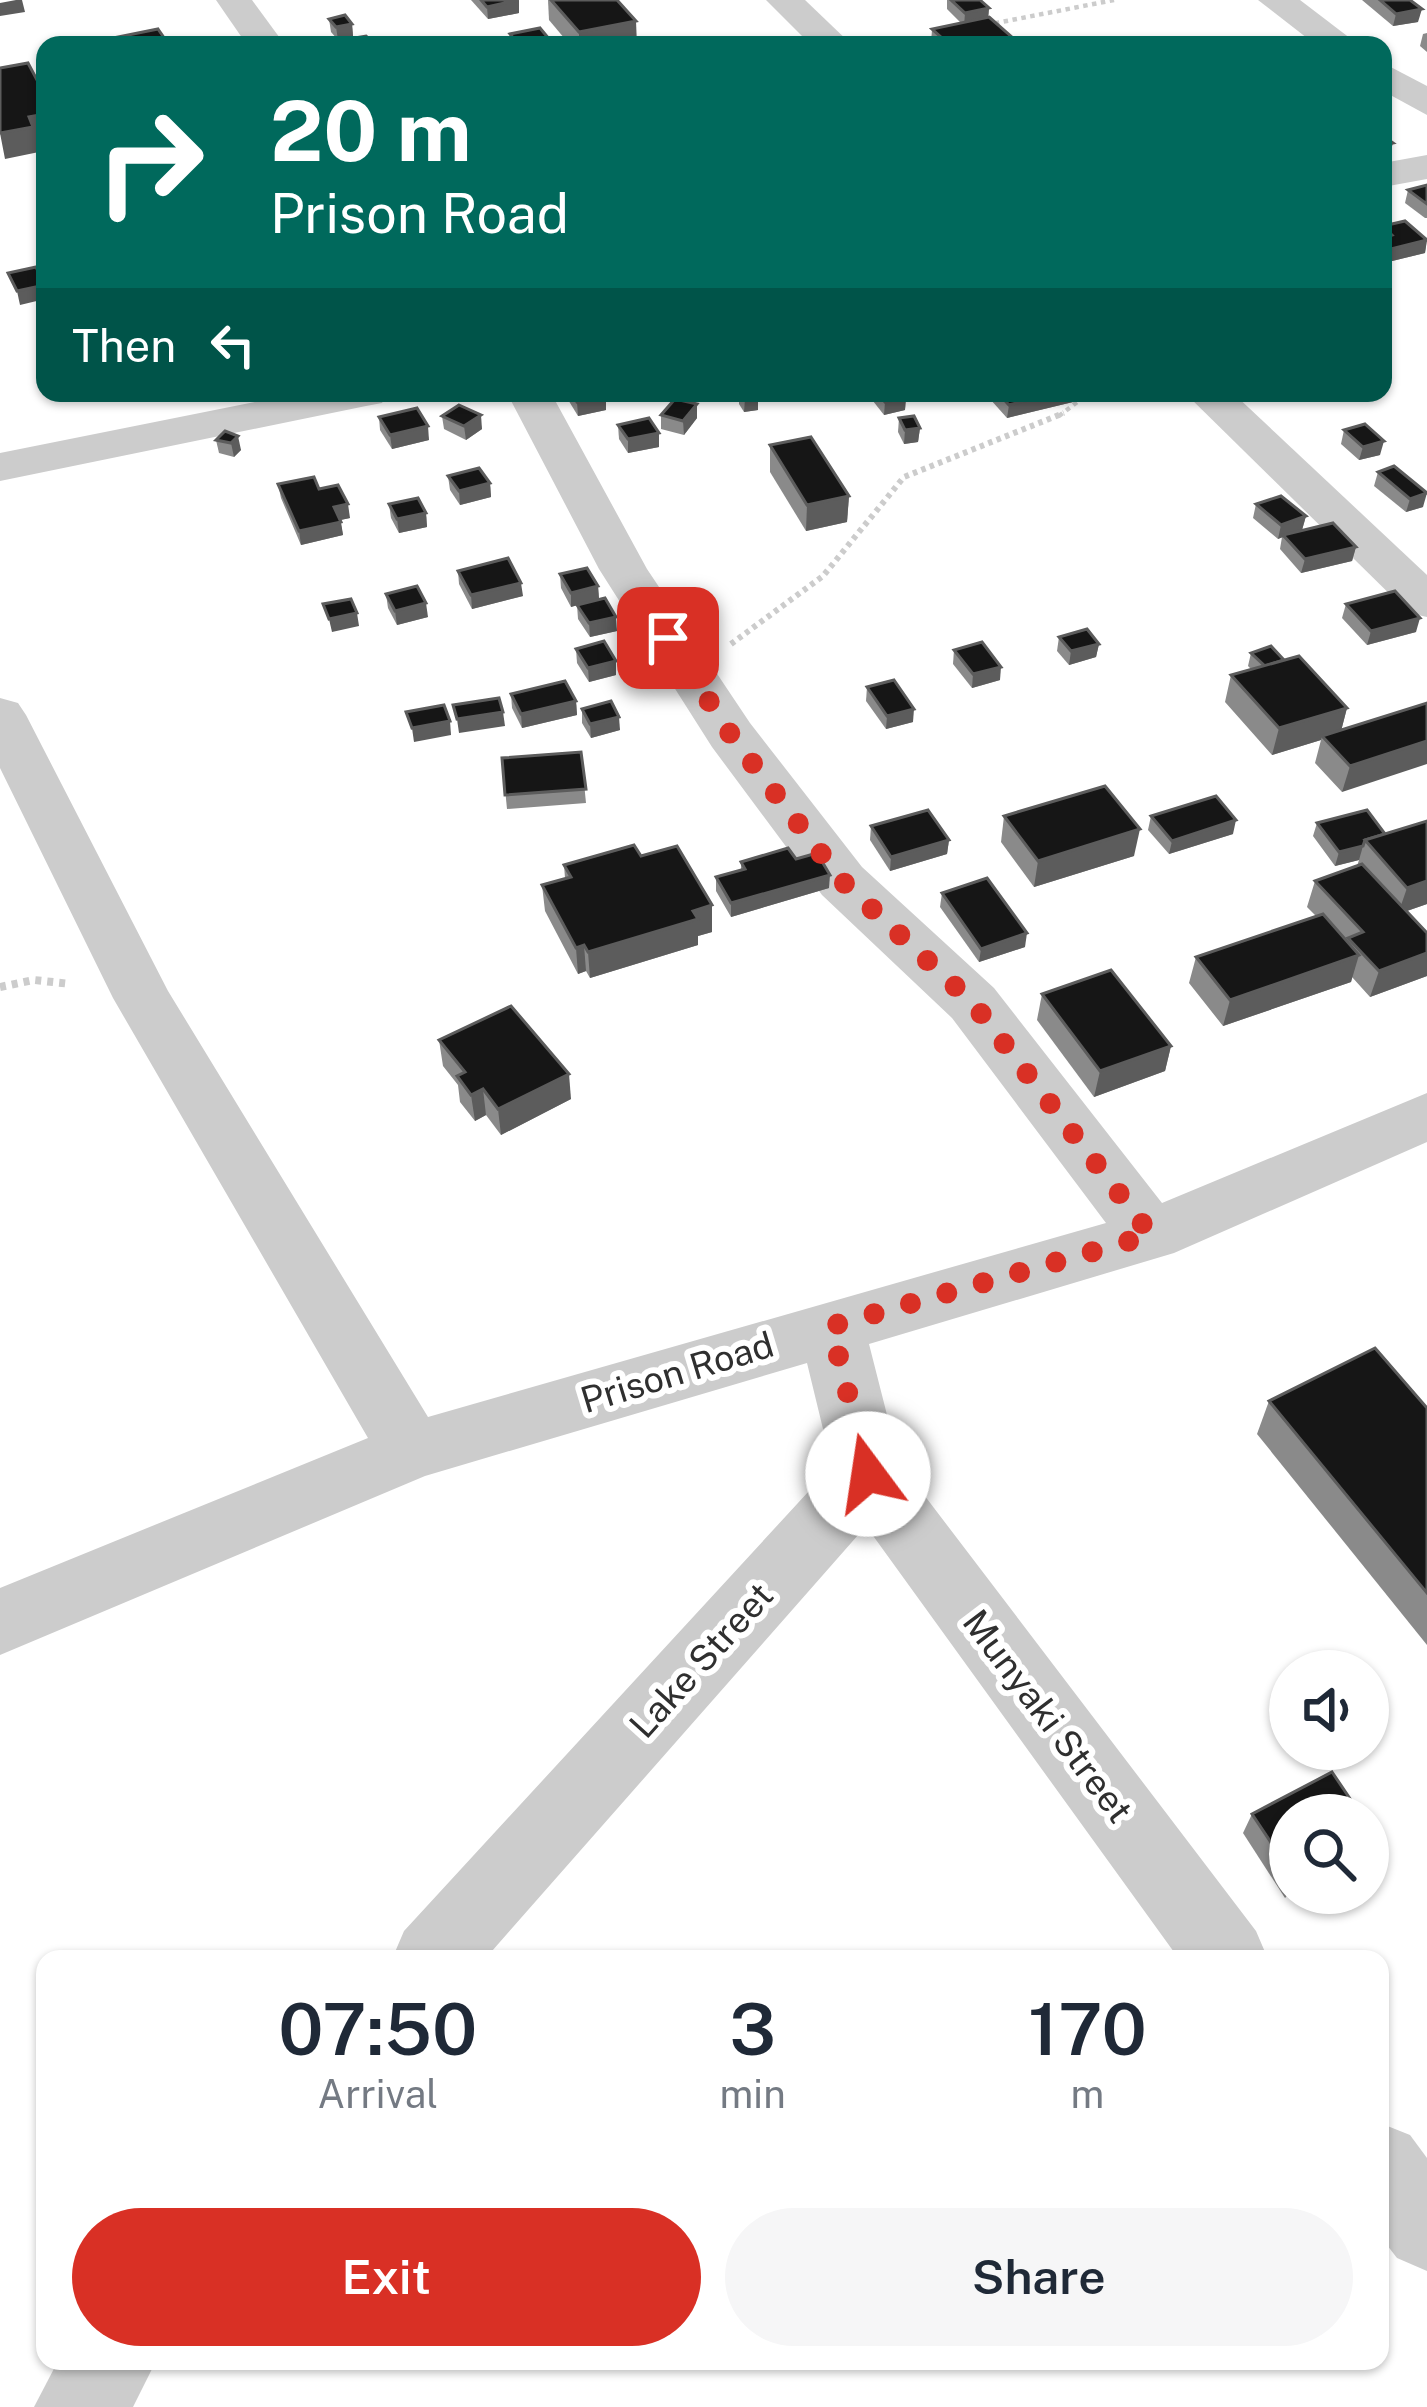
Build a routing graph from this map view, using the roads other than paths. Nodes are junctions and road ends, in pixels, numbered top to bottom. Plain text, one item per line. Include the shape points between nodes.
1 (234, 0) edge
2 (784, 0) edge
3 (1276, 0) edge
4 (260, 36) edge
5 (822, 36) edge
6 (1327, 36) edge
7 (1392, 80) edge
8 (1427, 103) edge
9 (1427, 167) edge
10 (1392, 173) edge
11 (321, 402) edge
12 (535, 402) edge
13 (1216, 402) edge
14 (0, 467) edge
15 (1427, 602) edge
16 (0, 715) edge
17 (1427, 1116) edge
18 (1151, 1235) junction
19 (831, 1326) junction
20 (412, 1451) junction
21 (868, 1474) junction
22 (0, 1622) edge
23 (440, 1950) edge
24 (1221, 1950) edge
25 (1389, 2177) edge
26 (1427, 2228) edge
27 (106, 2370) edge
28 (79, 2407) edge

1 - 4 street
2 - 5 street
3 - 6 street
7 - 8 street
9 - 10 street
11 - 14 street
12 - 18 street via 622,569 731,735 842,881 973,1003
13 - 15 street
16 - 20 street via 142,998
17 - 18 street, Prison Road
18 - 19 street, Prison Road
19 - 20 street, Prison Road
19 - 21 street
20 - 22 street, Prison Road
21 - 23 street, Lake Street
21 - 24 street, Munyaki Street
25 - 26 street
27 - 28 street

